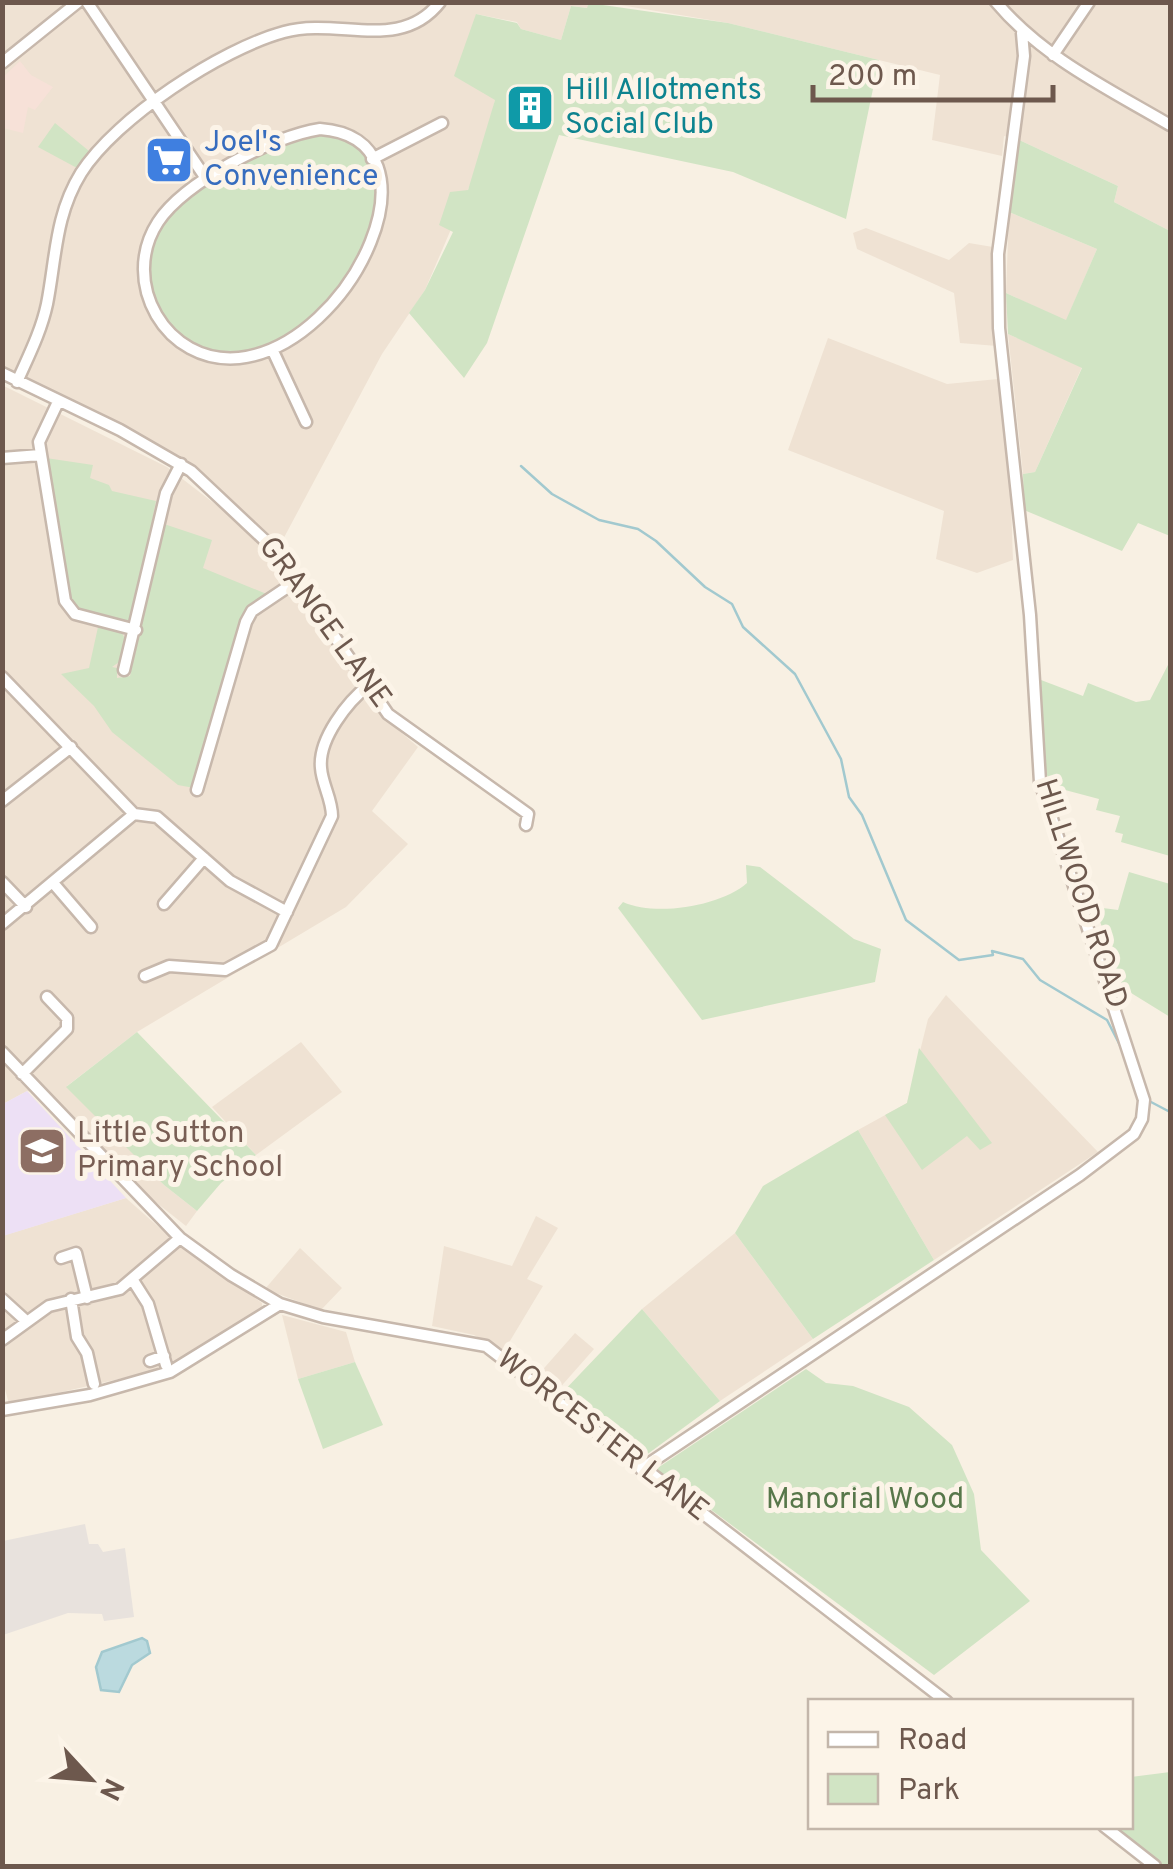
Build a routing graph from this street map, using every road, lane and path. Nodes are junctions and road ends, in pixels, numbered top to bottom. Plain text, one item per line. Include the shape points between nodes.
1 (78, 2) edge
2 (87, 2) edge
3 (440, 2) edge
4 (996, 2) edge
5 (1089, 2) edge
6 (1022, 33) junction
7 (1048, 52) junction
8 (1024, 56) junction
9 (2, 62) edge
10 (155, 104) junction
11 (442, 123) dead end
12 (1170, 125) edge
13 (372, 159) junction
14 (207, 180) junction
15 (272, 349) junction
16 (2, 373) edge
17 (17, 382) junction
18 (58, 402) junction
19 (306, 422) dead end
20 (40, 455) junction
21 (2, 458) edge
22 (181, 464) junction
23 (298, 580) junction
24 (136, 630) junction
25 (124, 670) dead end
26 (2, 677) edge
27 (369, 685) junction
28 (71, 748) junction
29 (198, 790) dead end
30 (2, 801) edge
31 (134, 814) junction
32 (526, 825) dead end
33 (204, 858) junction
34 (2, 882) edge
35 (54, 884) junction
36 (167, 896) dead end
37 (26, 907) junction
38 (287, 912) junction
39 (2, 924) edge
40 (91, 927) dead end
41 (144, 976) dead end
42 (46, 998) dead end
43 (2, 1052) edge
44 (22, 1074) junction
45 (180, 1238) junction
46 (61, 1258) dead end
47 (134, 1282) junction
48 (87, 1298) junction
49 (2, 1299) edge
50 (72, 1299) junction
51 (280, 1304) junction
52 (24, 1319) junction
53 (2, 1340) edge
54 (150, 1361) dead end
55 (89, 1380) dead end
56 (2, 1410) edge
57 (641, 1468) junction
58 (942, 1699) edge
59 (1108, 1829) edge
60 (1155, 1866) edge

1 - 9 street
2 - 10 street
3 - 10 street via 405,30 335,26 266,38
4 - 6 street
5 - 7 street
6 - 7 street
6 - 8 street, HILLWOOD ROAD
7 - 8 street
7 - 12 street
8 - 57 street, HILLWOOD ROAD via 998,254 999,328 1040,782 1119,1014 1144,1112 1134,1134 1080,1175
10 - 14 street
10 - 17 street via 98,150 68,197 41,326
11 - 13 street
13 - 14 street via 345,134 320,129 256,151
13 - 15 street via 380,198 365,259 330,310
14 - 15 street via 174,204 152,233 144,271 148,301 167,331 190,349 227,358
15 - 19 street
16 - 17 street, GRANGE LANE
17 - 18 street, GRANGE LANE
18 - 20 street via 44,426
18 - 22 street, GRANGE LANE
20 - 21 street
20 - 24 street via 65,600 74,614
22 - 23 street, GRANGE LANE via 249,522
22 - 24 street via 166,492
23 - 27 street, GRANGE LANE
23 - 29 street via 246,622
24 - 25 street
26 - 28 street
27 - 32 street, GRANGE LANE via 388,714 528,814
27 - 38 street via 327,739 321,767 332,816
28 - 30 street
28 - 31 street
31 - 33 street via 157,818
31 - 35 street
33 - 36 street
33 - 38 street
34 - 37 street
35 - 37 street
35 - 40 street via 87,913
37 - 39 street
38 - 41 street via 278,938 237,966
42 - 44 street via 67,1018 67,1029
43 - 44 street, WORCESTER LANE
44 - 45 street, WORCESTER LANE
45 - 47 street
45 - 51 street, WORCESTER LANE
46 - 48 street via 76,1253
47 - 48 street
47 - 54 street via 165,1360
48 - 50 street
49 - 52 street
50 - 52 street
50 - 55 street
51 - 56 street via 170,1372
51 - 57 street, WORCESTER LANE via 486,1346
52 - 53 street
57 - 58 street, WORCESTER LANE
59 - 60 street

